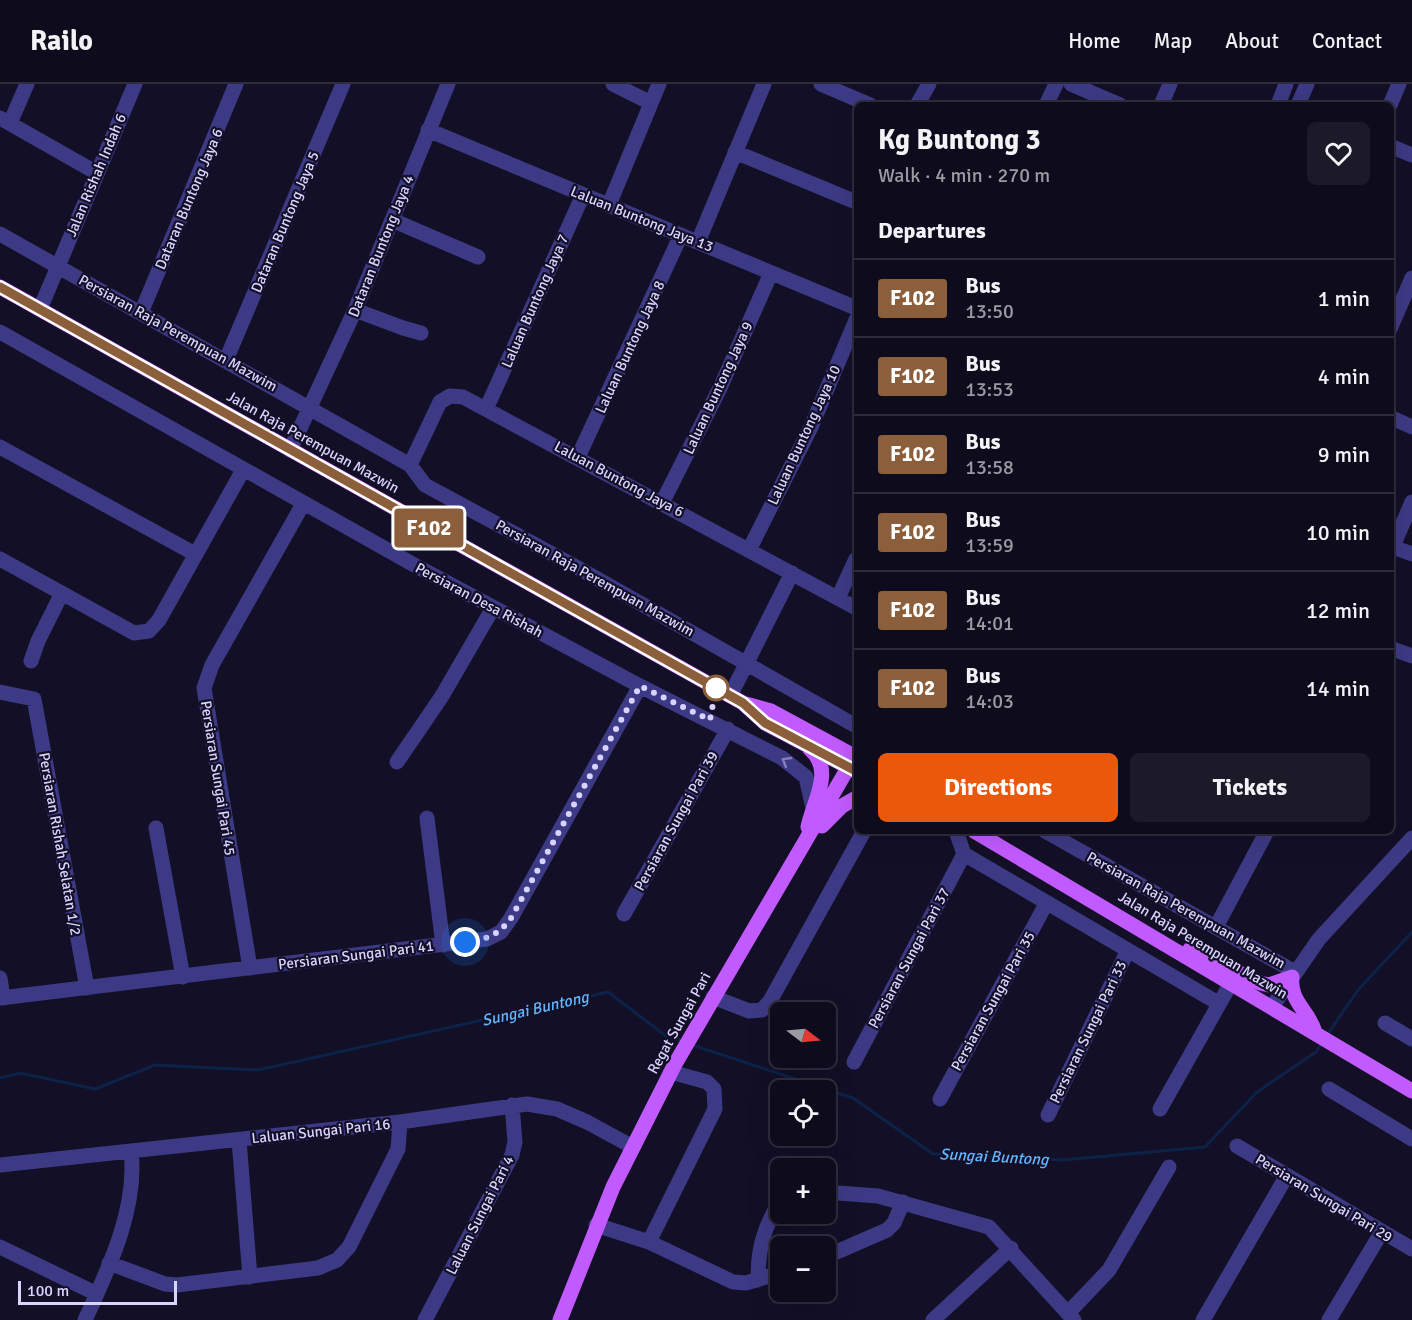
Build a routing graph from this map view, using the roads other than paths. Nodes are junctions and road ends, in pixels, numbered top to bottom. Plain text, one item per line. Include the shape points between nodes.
1 (27, 84) edge
2 (135, 84) edge
3 (237, 84) edge
4 (344, 84) edge
5 (448, 84) edge
6 (613, 84) edge
7 (659, 84) edge
8 (764, 84) edge
9 (821, 84) edge
10 (929, 84) edge
11 (1056, 84) edge
12 (1071, 84) edge
13 (1170, 84) edge
14 (1287, 84) edge
15 (1307, 84) edge
16 (1399, 84) edge
17 (863, 102) edge
18 (918, 102) edge
19 (1048, 102) edge
20 (1113, 102) edge
21 (1162, 102) edge
22 (1279, 102) edge
23 (1299, 102) edge
24 (1391, 102) edge
25 (651, 103) junction
26 (5, 121) edge
27 (428, 130) junction
28 (1394, 148) edge
29 (735, 152) junction
30 (1412, 155) edge
31 (98, 172) junction
32 (583, 195) junction
33 (854, 201) edge
34 (609, 206) junction
35 (392, 220) junction
36 (0, 234) edge
37 (681, 236) junction
38 (698, 242) junction
39 (478, 257) dead end
40 (57, 266) junction
41 (771, 273) junction
42 (1412, 278) edge
43 (0, 287) edge
44 (854, 307) edge
45 (40, 309) junction
46 (355, 310) junction
47 (141, 313) junction
48 (1394, 320) edge
49 (854, 325) edge
50 (0, 332) edge
51 (421, 333) dead end
52 (226, 360) junction
53 (487, 407) junction
54 (312, 408) junction
55 (1394, 419) edge
56 (1412, 427) edge
57 (0, 447) edge
58 (290, 450) junction
59 (578, 457) junction
60 (410, 465) junction
61 (243, 470) junction
62 (1412, 502) edge
63 (662, 503) junction
64 (303, 504) junction
65 (1394, 545) edge
66 (749, 550) junction
67 (1394, 550) edge
68 (195, 554) junction
69 (1412, 554) edge
70 (0, 559) edge
71 (854, 563) edge
72 (792, 573) junction
73 (62, 593) junction
74 (838, 598) junction
75 (854, 607) edge
76 (494, 608) junction
77 (1394, 649) edge
78 (1412, 656) edge
79 (32, 661) dead end
80 (747, 662) junction
81 (640, 686) junction
82 (0, 692) edge
83 (737, 699) junction
84 (854, 725) edge
85 (728, 729) junction
86 (796, 739) junction
87 (397, 762) dead end
88 (854, 763) edge
89 (854, 799) edge
90 (813, 808) junction
91 (427, 818) dead end
92 (156, 828) dead end
93 (862, 834) edge
94 (957, 834) edge
95 (979, 834) edge
96 (1049, 834) edge
97 (1265, 834) edge
98 (1412, 838) edge
99 (807, 839) junction
100 (964, 854) junction
101 (1046, 904) junction
102 (624, 914) dead end
103 (1216, 927) junction
104 (1156, 938) junction
105 (443, 945) junction
106 (1128, 950) junction
107 (250, 968) junction
108 (1294, 974) junction
109 (183, 977) junction
110 (0, 978) edge
111 (1231, 983) junction
112 (87, 988) junction
113 (713, 997) junction
114 (2, 998) edge
115 (1218, 1003) junction
116 (1272, 1007) junction
117 (1385, 1023) dead end
118 (1316, 1033) junction
119 (1412, 1039) edge
120 (854, 1062) dead end
121 (673, 1068) junction
122 (1329, 1089) dead end
123 (1412, 1091) edge
124 (940, 1099) dead end
125 (512, 1105) junction
126 (1160, 1109) dead end
127 (1048, 1115) dead end
128 (399, 1122) junction
129 (1412, 1139) edge
130 (239, 1140) junction
131 (1237, 1146) dead end
132 (633, 1147) junction
133 (131, 1151) junction
134 (0, 1165) edge
135 (1169, 1167) dead end
136 (1286, 1177) junction
137 (836, 1193) edge
138 (903, 1202) junction
139 (770, 1217) edge
140 (597, 1225) junction
141 (1381, 1233) junction
142 (649, 1242) junction
143 (0, 1247) edge
144 (1011, 1248) junction
145 (1412, 1249) edge
146 (836, 1252) edge
147 (109, 1263) junction
148 (770, 1276) edge
149 (250, 1277) junction
150 (752, 1282) junction
151 (97, 1294) junction
152 (1071, 1316) edge
153 (85, 1320) edge
154 (425, 1320) edge
155 (561, 1320) edge
156 (933, 1320) edge
157 (1203, 1320) edge
158 (1329, 1320) edge

1 - 26 street
2 - 31 street, Jalan Rishah Indah 6
3 - 47 street, Dataran Buntong Jaya 6
4 - 52 street, Dataran Buntong Jaya 5
5 - 27 street, Dataran Buntong Jaya 4
6 - 25 street
7 - 25 street
8 - 29 street
9 - 17 street
10 - 18 street
11 - 19 street
12 - 20 street
13 - 21 street
14 - 22 street
15 - 23 street
16 - 24 street
25 - 34 street
26 - 31 street
27 - 32 street, Laluan Buntong Jaya 13
27 - 35 street, Dataran Buntong Jaya 4
28 - 30 street
29 - 33 street
29 - 38 street
31 - 40 street, Jalan Rishah Indah 6
32 - 34 street, Laluan Buntong Jaya 13
32 - 53 street, Laluan Buntong Jaya 7
34 - 37 street, Laluan Buntong Jaya 13
35 - 39 street
35 - 46 street, Dataran Buntong Jaya 4
36 - 40 street, Persiaran Raja Perempuan Mazwim
37 - 38 street, Laluan Buntong Jaya 13
37 - 59 street, Laluan Buntong Jaya 8
38 - 41 street, Laluan Buntong Jaya 13
40 - 45 street, Jalan Rishah Indah 6
40 - 47 street, Persiaran Raja Perempuan Mazwim
41 - 44 street, Laluan Buntong Jaya 13
41 - 63 street, Laluan Buntong Jaya 9 via 720,388
42 - 48 street
43 - 45 main road, Jalan Raja Perempuan Mazwin
45 - 58 main road, Jalan Raja Perempuan Mazwin
46 - 51 street
46 - 54 street, Dataran Buntong Jaya 4
47 - 52 street, Persiaran Raja Perempuan Mazwim
49 - 66 street, Laluan Buntong Jaya 10 via 811,427
50 - 61 street, Persiaran Desa Rishah
52 - 54 street, Persiaran Raja Perempuan Mazwim
53 - 59 street, Laluan Buntong Jaya 6
53 - 60 street, Laluan Buntong Jaya 6 via 463,397 450,396 440,402
54 - 58 street, Dataran Buntong Jaya 4
54 - 60 street, Persiaran Raja Perempuan Mazwim
55 - 56 street
57 - 68 street
58 - 83 main road, Jalan Raja Perempuan Mazwin
59 - 63 street, Laluan Buntong Jaya 6
60 - 80 street, Persiaran Raja Perempuan Mazwim via 425,485
61 - 64 street, Persiaran Desa Rishah
61 - 68 street
62 - 65 street
63 - 66 street, Laluan Buntong Jaya 6
64 - 76 street, Persiaran Desa Rishah
64 - 107 street, Persiaran Sungai Pari 45 via 212,665 204,687
66 - 72 street, Laluan Buntong Jaya 6
67 - 69 street
68 - 73 street via 149,631 134,633
70 - 73 street
71 - 74 street
72 - 74 street, Laluan Buntong Jaya 6
72 - 80 street
73 - 79 street
74 - 75 street, Laluan Buntong Jaya 6
76 - 81 street, Persiaran Desa Rishah
76 - 87 street
77 - 78 street
80 - 83 street
80 - 84 street, Persiaran Raja Perempuan Mazwim
81 - 85 street, Persiaran Desa Rishah
81 - 105 street, Persiaran Sungai Pari 41 via 501,932 487,939
82 - 112 street, Persiaran Rishah Selatan 1/2 via 34,699
83 - 86 main road, Jalan Raja Perempuan Mazwin via 765,723
83 - 88 main road via 771,711
90 -> 85 street, Persiaran Desa Rishah via 809,783 802,772
85 - 102 street, Persiaran Sungai Pari 39
86 - 88 main road, Jalan Raja Perempuan Mazwin
86 - 90 main road via 814,752 823,773
88 - 99 main road, Regat Sungai Pari
89 - 99 main road
90 - 99 main road
91 - 105 street
92 - 109 street
93 - 113 street via 762,1010 749,1011
94 - 100 street
95 - 104 main road, Jalan Raja Perempuan Mazwin
96 - 103 street, Persiaran Raja Perempuan Mazwim
97 - 103 street
98 - 108 street via 1319,939
99 - 113 main road, Regat Sungai Pari
100 - 101 street
100 - 120 street, Persiaran Sungai Pari 37
101 - 106 street
101 - 124 street, Persiaran Sungai Pari 35
103 - 108 street, Persiaran Raja Perempuan Mazwim
104 - 108 main road via 1206,956 1260,983 1275,983
104 - 111 main road, Jalan Raja Perempuan Mazwin
105 - 107 street, Persiaran Sungai Pari 41
106 - 115 street
106 - 127 street, Persiaran Sungai Pari 33
107 - 109 street, Persiaran Sungai Pari 41
108 - 116 street
108 - 118 main road via 1292,994
109 - 112 street, Persiaran Sungai Pari 41
110 - 114 street
111 - 115 street
111 - 116 main road, Jalan Raja Perempuan Mazwin
112 - 114 street, Persiaran Sungai Pari 41
113 - 121 main road, Regat Sungai Pari
115 - 126 street
116 - 118 main road, Jalan Raja Perempuan Mazwin
117 - 119 street
118 - 123 main road, Jalan Raja Perempuan Mazwin
121 - 132 main road, Regat Sungai Pari
121 - 142 street via 707,1082 714,1089 715,1109
122 - 129 street
125 - 128 street, Laluan Sungai Pari 16
125 - 132 street, Laluan Sungai Pari 16 via 557,1109
125 - 154 street, Laluan Sungai Pari 4 via 512,1155
128 - 130 street, Laluan Sungai Pari 16
128 - 149 street via 398,1149 343,1254 318,1268
130 - 133 street, Laluan Sungai Pari 16
130 - 149 street
131 - 136 street, Persiaran Sungai Pari 29
132 - 140 main road, Regat Sungai Pari
133 - 134 street, Laluan Sungai Pari 16
133 - 147 street via 131,1189
135 - 152 street via 1109,1270
136 - 141 street, Persiaran Sungai Pari 29
136 - 157 street
137 - 138 street
138 - 144 street via 988,1227
138 - 146 street via 887,1230
139 - 150 street via 759,1245
140 - 142 street
140 - 155 main road, Regat Sungai Pari
141 - 145 street, Persiaran Sungai Pari 29
141 - 158 street
142 - 150 street via 714,1275
143 - 151 street
144 - 152 street
144 - 156 street
147 - 149 street via 165,1284
147 - 151 street
148 - 150 street
151 - 153 street

